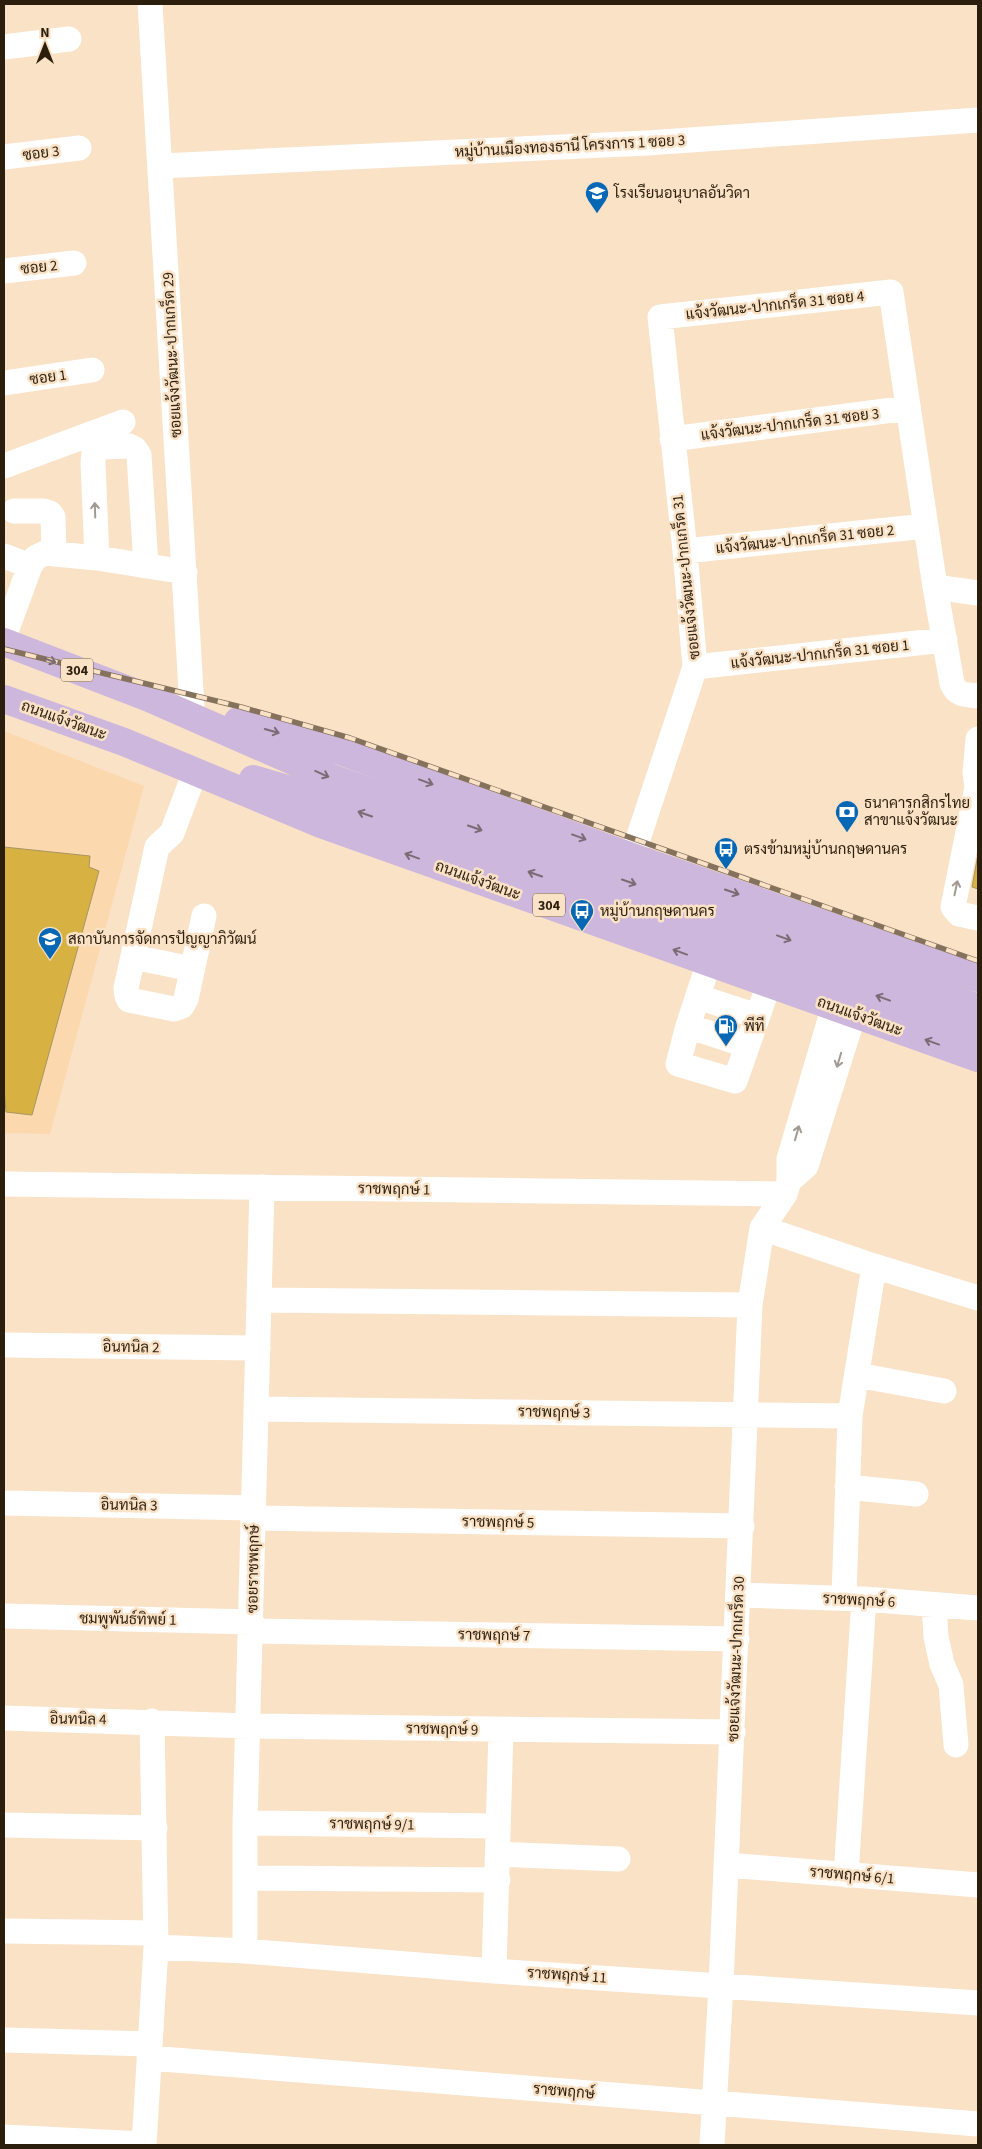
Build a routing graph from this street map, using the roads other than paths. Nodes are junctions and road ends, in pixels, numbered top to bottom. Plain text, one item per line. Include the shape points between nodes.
1 (150, 4) edge
2 (69, 39) dead end
3 (4, 47) edge
4 (978, 120) edge
5 (78, 148) dead end
6 (4, 157) edge
7 (161, 166) junction
8 (74, 263) dead end
9 (4, 271) edge
10 (660, 317) joint
11 (92, 370) dead end
12 (4, 383) edge
13 (908, 408) junction
14 (123, 422) dead end
15 (672, 439) junction
16 (4, 466) edge
17 (14, 511) dead end
18 (926, 526) junction
19 (685, 551) junction
20 (54, 554) junction
21 (4, 556) edge
22 (97, 558) junction
23 (30, 566) junction
24 (146, 566) junction
25 (185, 572) junction
26 (935, 587) junction
27 (978, 593) edge
28 (4, 637) edge
29 (945, 640) junction
30 (4, 642) edge
31 (695, 667) junction
32 (978, 696) edge
33 (150, 698) junction
34 (4, 699) edge
35 (192, 707) junction
36 (978, 739) edge
37 (124, 742) junction
38 (195, 772) junction
39 (632, 857) junction
40 (652, 902) junction
41 (204, 916) dead end
42 (978, 918) edge
43 (133, 956) junction
44 (710, 962) junction
45 (192, 969) junction
46 (978, 978) edge
47 (769, 984) junction
48 (698, 997) junction
49 (978, 1008) edge
50 (844, 1010) junction
51 (756, 1016) junction
52 (688, 1026) junction
53 (978, 1032) edge
54 (746, 1045) junction
55 (978, 1058) edge
56 (4, 1184) edge
57 (262, 1187) junction
58 (787, 1187) junction
59 (762, 1228) junction
60 (874, 1266) junction
61 (978, 1298) edge
62 (259, 1300) junction
63 (750, 1305) junction
64 (4, 1345) edge
65 (258, 1348) junction
66 (857, 1374) junction
67 (944, 1391) dead end
68 (257, 1409) junction
69 (746, 1414) junction
70 (850, 1416) junction
71 (846, 1487) junction
72 (916, 1494) dead end
73 (4, 1503) edge
74 (254, 1513) junction
75 (742, 1526) junction
76 (739, 1595) junction
77 (854, 1598) junction
78 (934, 1605) junction
79 (978, 1608) edge
80 (4, 1616) edge
81 (252, 1626) junction
82 (737, 1639) junction
83 (4, 1718) edge
84 (152, 1721) junction
85 (249, 1726) junction
86 (500, 1730) junction
87 (733, 1732) junction
88 (956, 1745) dead end
89 (245, 1823) junction
90 (4, 1825) edge
91 (498, 1826) junction
92 (155, 1828) junction
93 (498, 1854) junction
94 (618, 1859) dead end
95 (727, 1865) junction
96 (846, 1875) junction
97 (245, 1878) junction
98 (498, 1880) junction
99 (978, 1885) edge
100 (4, 1931) edge
101 (156, 1940) junction
102 (244, 1951) junction
103 (494, 1971) junction
104 (721, 1985) junction
105 (978, 2003) edge
106 (4, 2040) edge
107 (150, 2051) junction
108 (714, 2103) junction
109 (978, 2124) edge
110 (4, 2138) edge
111 (144, 2144) edge
112 (712, 2145) edge

1 - 7 street, ซอยแจ้งวัฒนะ-ปากเกร็ด 29
2 - 3 street
4 - 7 street, หมู่บ้านเมืองทองธานี โครงการ 1 ซอย 3 via 647,143
5 - 6 street, ซอย 3
7 - 25 street, ซอยแจ้งวัฒนะ-ปากเกร็ด 29
8 - 9 street, ซอย 2
10 - 13 street, แจ้งวัฒนะ-ปากเกร็ด 31 ซอย 4 via 891,292
10 - 15 street, ซอยแจ้งวัฒนะ-ปากเกร็ด 31
11 - 12 street, ซอย 1
13 - 15 street, แจ้งวัฒนะ-ปากเกร็ด 31 ซอย 3
13 - 18 street
14 - 16 street
15 - 19 street, ซอยแจ้งวัฒนะ-ปากเกร็ด 31
17 - 20 street via 44,510 50,513 53,517
18 - 19 street, แจ้งวัฒนะ-ปากเกร็ด 31 ซอย 2
18 - 26 street
19 - 31 street, ซอยแจ้งวัฒนะ-ปากเกร็ด 31
20 - 22 street
20 - 23 street via 44,553
21 - 23 street
22 - 24 street
22 -> 24 street via 94,452 101,447 129,446 139,455
23 - 28 street
24 - 25 street
25 - 35 street, ซอยแจ้งวัฒนะ-ปากเกร็ด 29
26 - 27 street
26 - 29 street
29 - 31 street, แจ้งวัฒนะ-ปากเกร็ด 31 ซอย 1
29 - 32 street via 954,690
30 -> 33 main road, ถนนแจ้งวัฒนะ / 304
31 - 39 street, ซอยแจ้งวัฒนะ-ปากเกร็ด 31
33 - 35 main road, ถนนแจ้งวัฒนะ / 304
33 -> 40 main road, ถนนแจ้งวัฒนะ via 334,779
34 - 37 main road, ถนนแจ้งวัฒนะ / 304
35 -> 39 main road, ถนนแจ้งวัฒนะ / 304 via 332,748
42 -> 36 street via 959,914 953,907 977,787
37 - 38 main road, ถนนแจ้งวัฒนะ / 304
40 -> 37 main road, ถนนแจ้งวัฒนะ via 321,799
38 - 43 street via 172,833 157,847
44 -> 38 main road, ถนนแจ้งวัฒนะ / 304 via 321,824
39 -> 46 main road, ถนนแจ้งวัฒนะ / 304
40 -> 49 main road, ถนนแจ้งวัฒนะ
53 -> 40 main road, ถนนแจ้งวัฒนะ
41 - 45 street
43 - 45 street
43 - 45 street via 126,988 130,1000 174,1009 182,1006
44 - 47 main road, ถนนแจ้งวัฒนะ / 304
44 - 48 street
47 - 50 main road, ถนนแจ้งวัฒนะ / 304
47 - 51 street
48 - 51 street
48 - 52 street
55 -> 50 main road, ถนนแจ้งวัฒนะ / 304
50 - 58 street, ซอยแจ้งวัฒนะ-ปากเกร็ด 30 via 806,1166
51 - 54 street
52 - 54 street
52 - 54 street via 678,1064 735,1081
56 - 57 street, ราชพฤกษ์ 1
57 - 58 street, ราชพฤกษ์ 1
57 - 62 street, ซอยราชพฤกษ์
58 - 59 street, ซอยแจ้งวัฒนะ-ปากเกร็ด 30
59 - 60 street
59 - 63 street, ซอยแจ้งวัฒนะ-ปากเกร็ด 30
60 - 61 street
60 - 66 street
62 - 63 street
62 - 65 street, ซอยราชพฤกษ์
63 - 69 street, ซอยแจ้งวัฒนะ-ปากเกร็ด 30
64 - 65 street, อินทนิล 2
65 - 68 street, ซอยราชพฤกษ์
66 - 67 street
66 - 70 street
68 - 69 street, ราชพฤกษ์ 3
68 - 74 street, ซอยราชพฤกษ์
69 - 70 street, ราชพฤกษ์ 3
69 - 75 street, ซอยแจ้งวัฒนะ-ปากเกร็ด 30
70 - 71 street
71 - 72 street
71 - 77 street
73 - 74 street, อินทนิล 3
74 - 75 street, ราชพฤกษ์ 5
74 - 81 street, ซอยราชพฤกษ์
75 - 76 street, ซอยแจ้งวัฒนะ-ปากเกร็ด 30
76 - 77 street, ราชพฤกษ์ 6
76 - 82 street, ซอยแจ้งวัฒนะ-ปากเกร็ด 30
77 - 78 street, ราชพฤกษ์ 6
77 - 96 street
78 - 79 street, ราชพฤกษ์ 6
78 - 88 street via 936,1637 950,1685
80 - 81 street, ชมพูพันธ์ทิพย์ 1
81 - 82 street, ราชพฤกษ์ 7
81 - 85 street, ซอยราชพฤกษ์
82 - 87 street, ซอยแจ้งวัฒนะ-ปากเกร็ด 30
83 - 84 street, อินทนิล 4
84 - 85 street, ราชพฤกษ์ 9
84 - 92 street
85 - 86 street, ราชพฤกษ์ 9
85 - 89 street, ซอยราชพฤกษ์
86 - 87 street, ราชพฤกษ์ 9
86 - 91 street
87 - 95 street, ซอยแจ้งวัฒนะ-ปากเกร็ด 30
89 - 91 street, ราชพฤกษ์ 9/1
89 - 97 street, ซอยราชพฤกษ์
90 - 92 street
91 - 93 street
92 - 101 street
93 - 94 street
93 - 98 street
95 - 96 street, ราชพฤกษ์ 6/1
95 - 104 street, ซอยแจ้งวัฒนะ-ปากเกร็ด 30
96 - 99 street, ราชพฤกษ์ 6/1
97 - 98 street
97 - 102 street, ซอยราชพฤกษ์
98 - 103 street
100 - 101 street, ราชพฤกษ์ 11
101 - 102 street, ราชพฤกษ์ 11
101 - 107 street
102 - 103 street, ราชพฤกษ์ 11
103 - 104 street, ราชพฤกษ์ 11
104 - 105 street, ราชพฤกษ์ 11
104 - 108 street, ซอยแจ้งวัฒนะ-ปากเกร็ด 30
106 - 107 street, ราชพฤกษ์
107 - 108 street, ราชพฤกษ์
107 - 111 street
108 - 109 street, ราชพฤกษ์
108 - 112 street, ซอยแจ้งวัฒนะ-ปากเกร็ด 30
110 - 111 street

